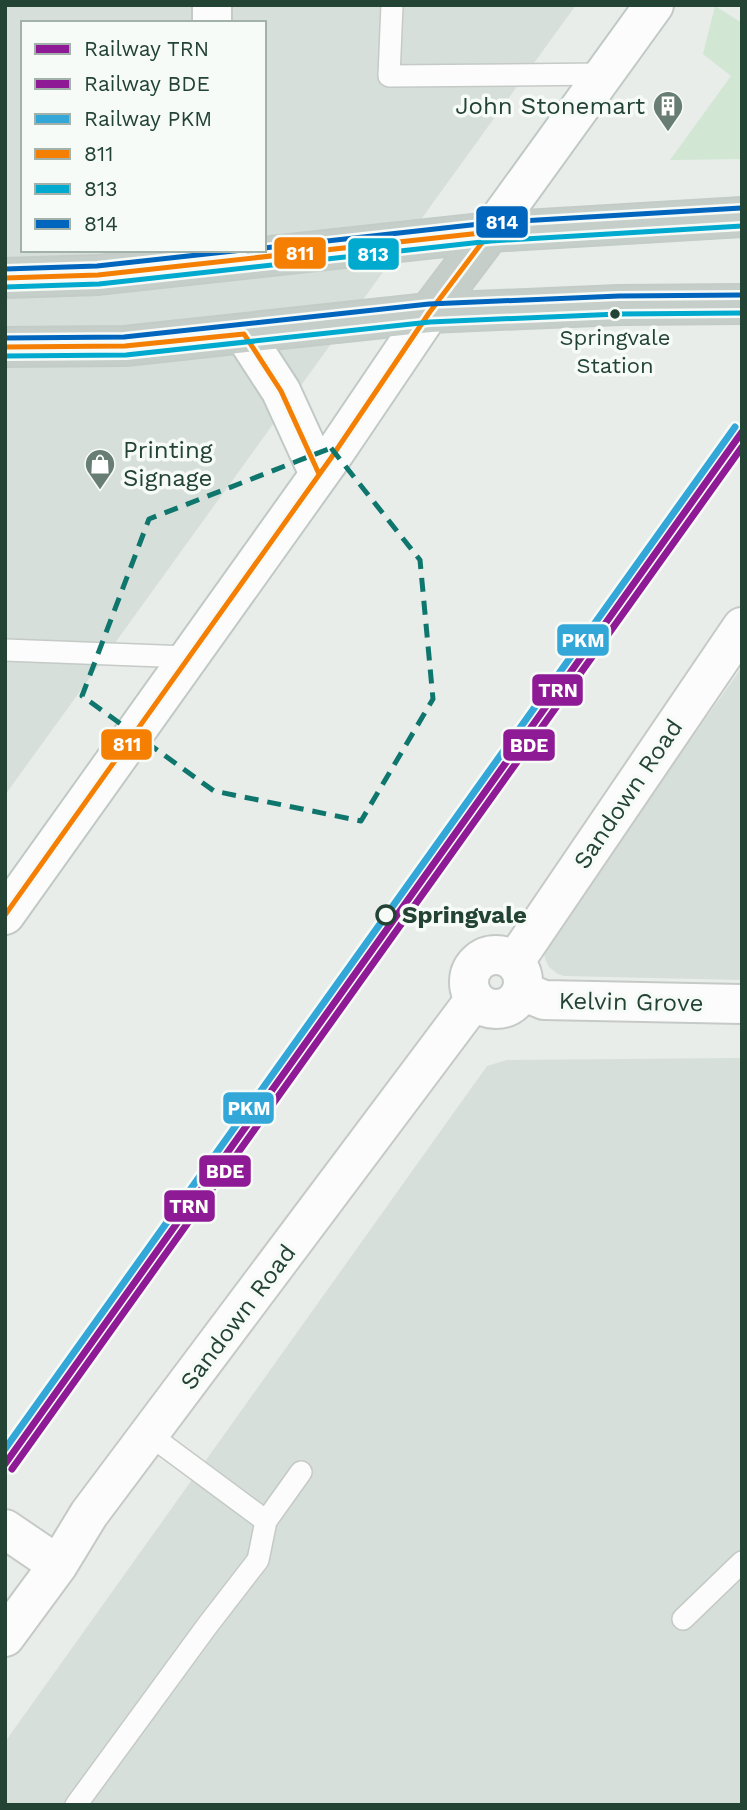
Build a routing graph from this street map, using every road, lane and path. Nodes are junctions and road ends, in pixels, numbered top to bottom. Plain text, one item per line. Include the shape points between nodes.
1 (392, 5) edge
2 (654, 5) edge
3 (605, 74) junction
4 (742, 217) edge
5 (490, 232) junction
6 (227, 256) edge
7 (5, 278) edge
8 (742, 304) edge
9 (429, 313) junction
10 (244, 334) junction
11 (5, 348) edge
12 (319, 474) junction
13 (736, 644) edge
14 (5, 650) edge
15 (188, 657) junction
16 (5, 915) edge
17 (519, 976) junction
18 (742, 1004) edge
19 (150, 1435) junction
20 (301, 1472) dead end
21 (266, 1521) junction
22 (5, 1529) edge
23 (742, 1562) edge
24 (58, 1564) junction
25 (683, 1619) dead end
26 (5, 1637) edge
27 (76, 1805) edge

1 - 3 lane via 389,76
2 - 3 street
3 - 5 street
4 - 5 highway
5 - 6 highway
5 - 9 highway
6 - 7 highway via 98,275
8 - 9 highway
9 - 10 highway
9 - 12 street
10 - 11 highway via 125,346
10 - 12 street via 281,391
12 - 15 street
13 - 17 street, Sandown Road
14 - 15 lane
15 - 16 street
17 - 18 street, Kelvin Grove via 544,1000
17 - 19 street, Sandown Road via 517,1000 510,1006 482,1006 475,999
19 - 21 lane
19 - 24 street, Sandown Road via 89,1514
20 - 21 lane
21 - 27 lane via 258,1560
22 - 24 street
23 - 25 lane
24 - 26 street, Sandown Road

